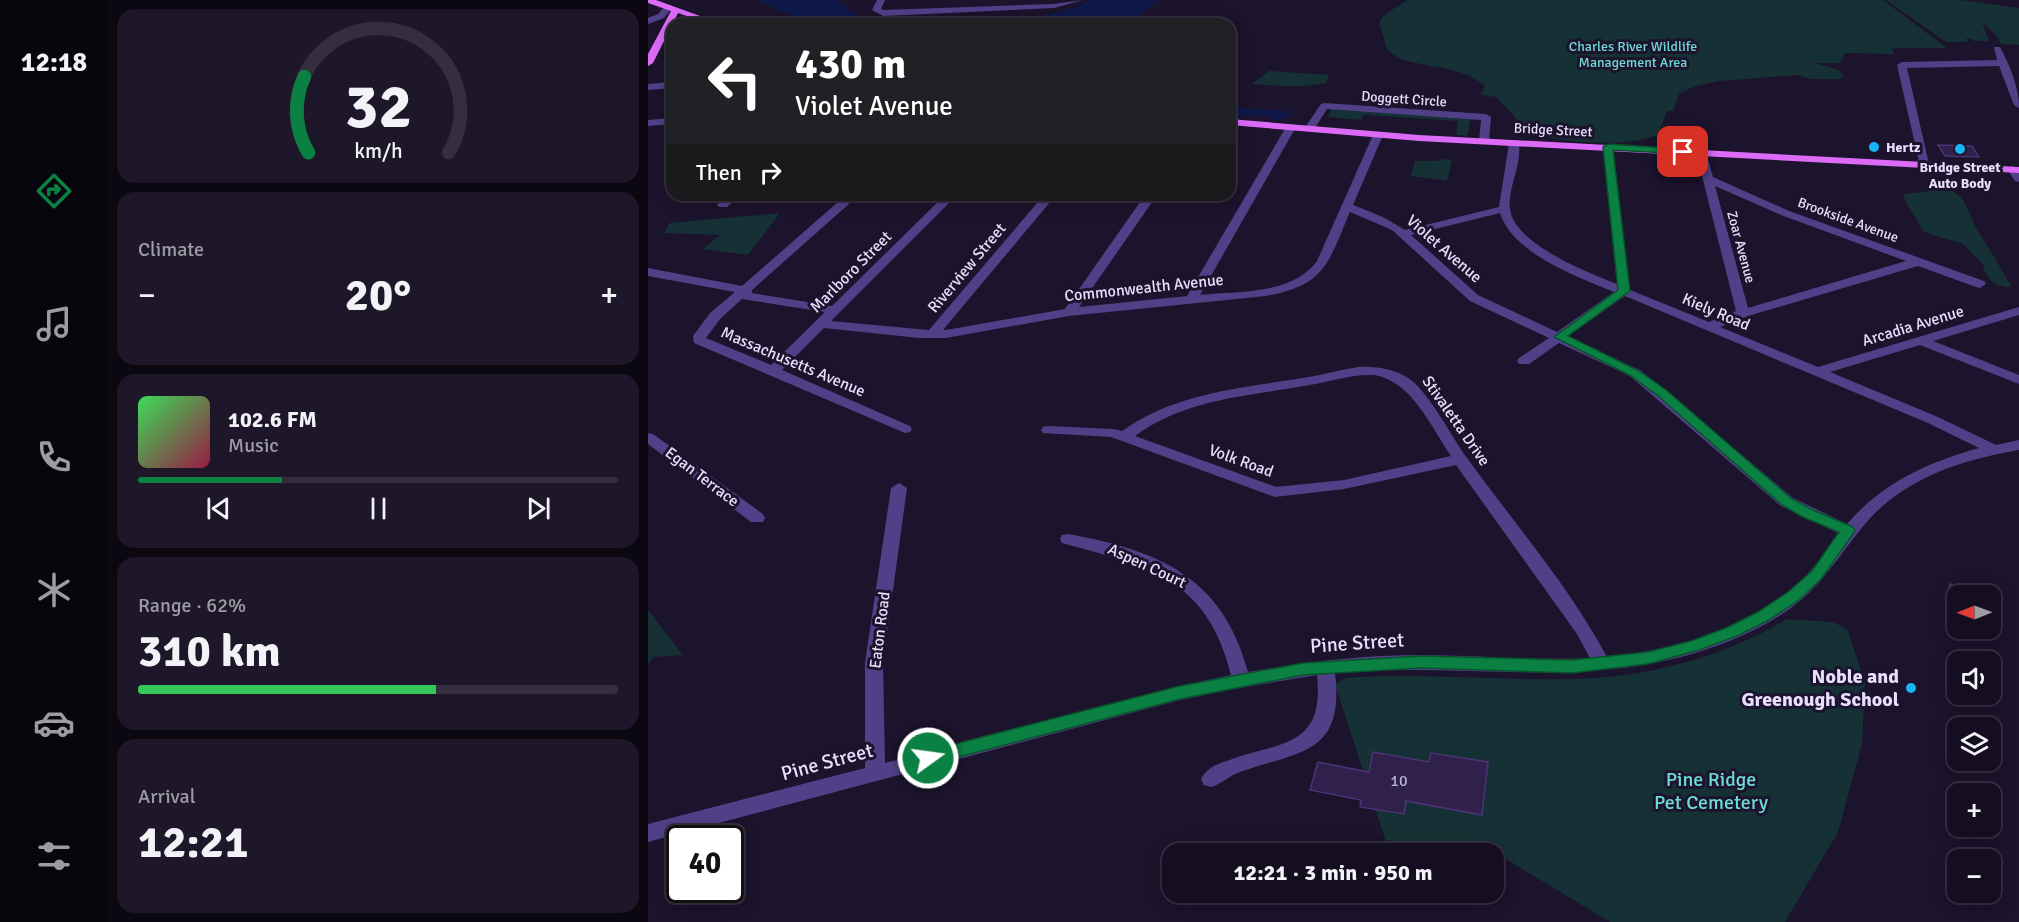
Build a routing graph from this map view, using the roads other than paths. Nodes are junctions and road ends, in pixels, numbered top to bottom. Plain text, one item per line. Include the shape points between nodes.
1 (648, 0) edge
2 (881, 0) edge
3 (1079, 0) edge
4 (1045, 3) edge
5 (672, 9) junction
6 (694, 17) joint
7 (670, 18) edge
8 (697, 18) edge
9 (648, 22) edge
10 (666, 25) edge
11 (666, 31) edge
12 (1997, 49) dead end
13 (648, 63) edge
14 (2002, 63) junction
15 (666, 86) edge
16 (648, 87) edge
17 (2019, 105) edge
18 (666, 122) edge
19 (1236, 122) edge
20 (648, 123) edge
21 (1291, 127) junction
22 (1309, 129) junction
23 (1378, 135) junction
24 (1484, 141) junction
25 (1514, 143) junction
26 (1608, 147) junction
27 (1701, 152) junction
28 (1924, 164) junction
29 (2017, 173) edge
30 (1708, 180) junction
31 (727, 201) edge
32 (847, 201) edge
33 (945, 201) edge
34 (1045, 201) edge
35 (1147, 201) edge
36 (723, 205) dead end
37 (1348, 207) junction
38 (1504, 209) junction
39 (1403, 234) junction
40 (1917, 262) junction
41 (648, 272) edge
42 (1980, 284) dead end
43 (1624, 291) junction
44 (744, 293) junction
45 (1191, 300) junction
46 (836, 310) junction
47 (2019, 311) edge
48 (1069, 312) junction
49 (1743, 313) junction
50 (822, 324) junction
51 (1708, 327) junction
52 (933, 334) junction
53 (1560, 337) junction
54 (1922, 341) junction
55 (1524, 361) dead end
56 (773, 371) junction
57 (1816, 372) junction
58 (2019, 380) edge
59 (905, 429) dead end
60 (1048, 430) dead end
61 (1125, 436) junction
62 (648, 437) edge
63 (2019, 446) edge
64 (1995, 450) junction
65 (1460, 459) junction
66 (899, 488) dead end
67 (757, 518) dead end
68 (1848, 531) junction
69 (1068, 539) dead end
70 (1602, 664) junction
71 (1325, 667) junction
72 (1241, 680) junction
73 (875, 772) junction
74 (1211, 779) dead end
75 (648, 833) edge

1 - 5 main road
2 - 4 street via 876,10 883,13
3 - 4 street
5 - 6 main road
5 - 7 main road
5 - 9 street
6 - 8 main road
9 - 10 street
11 - 13 main road
12 - 14 street
14 - 17 street
14 - 28 street via 1902,65
15 - 16 street
18 - 20 street
19 - 21 main road, Bridge Street
21 - 22 main road, Bridge Street
21 - 45 street
22 - 23 main road, Bridge Street
22 - 24 street, Doggett Circle via 1324,106 1486,117
23 - 24 main road, Bridge Street
23 - 37 street, Commonwealth Avenue
24 - 25 main road, Bridge Street
25 - 26 main road, Bridge Street
25 - 38 street
26 - 27 main road, Bridge Street
26 - 43 street
27 - 28 main road, Bridge Street
27 - 30 street, Zoar Avenue
28 - 29 main road, Bridge Street
30 - 40 street, Brookside Avenue
30 - 49 street, Zoar Avenue
31 - 36 street
32 - 44 street, Massachusetts Avenue
33 - 46 street, Marlboro Street
34 - 52 street, Riverview Street
35 - 48 street
37 - 39 street, Violet Avenue
37 - 45 street, Commonwealth Avenue via 1323,261 1310,277 1266,292
38 - 39 street
38 - 43 street, Kiely Road via 1512,227 1554,260
39 - 53 street, Violet Avenue via 1474,298
40 - 42 street, Brookside Avenue
40 - 49 street
41 - 44 street
43 - 51 street, Kiely Road
43 - 53 street
44 - 46 street
44 - 56 street, Massachusetts Avenue via 716,316 699,340
45 - 48 street, Commonwealth Avenue
46 - 50 street, Marlboro Street
47 - 54 street, Arcadia Avenue
48 - 52 street, Commonwealth Avenue via 959,333
49 - 51 street
50 - 52 street, Commonwealth Avenue
50 - 56 street, Marlboro Street
51 - 57 street, Kiely Road
53 - 55 street
53 - 68 street, Violet Avenue via 1635,373 1787,502
54 - 57 street, Arcadia Avenue
54 - 58 street
56 - 59 street, Massachusetts Avenue
57 - 64 street, Kiely Road
60 - 61 street, Volk Road
61 - 65 street, Volk Road via 1275,492 1361,480
61 - 65 street, Stivaletta Drive via 1192,402 1374,371 1405,381
62 - 67 street, Egan Terrace
63 - 64 street, Pine Street
64 - 68 street, Pine Street via 1959,458 1916,476 1881,499
65 - 70 street, Stivaletta Drive via 1590,639
66 - 73 street, Eaton Road via 874,663
68 - 70 street, Pine Street via 1802,590 1754,622 1678,651
69 - 72 street, Aspen Court via 1120,552 1192,587 1205,600 1229,644
70 - 71 street, Pine Street via 1540,667 1421,662
71 - 72 street, Pine Street
71 - 74 street via 1328,713 1316,734
72 - 73 street, Pine Street
73 - 75 street, Pine Street

